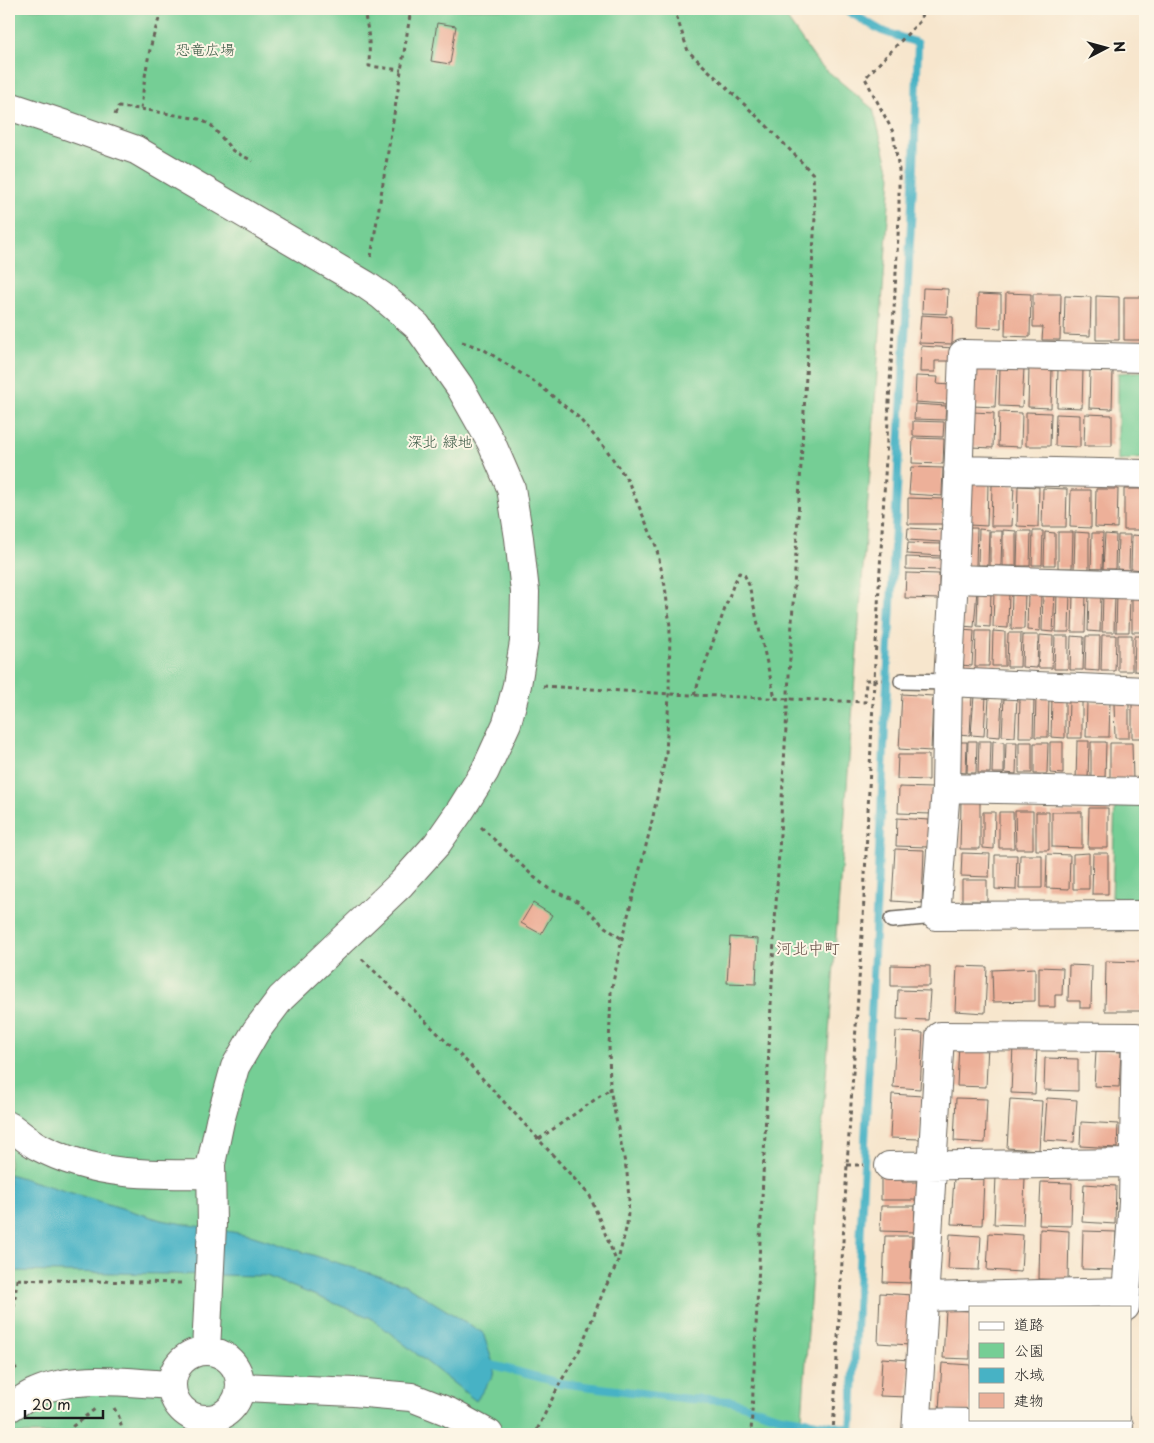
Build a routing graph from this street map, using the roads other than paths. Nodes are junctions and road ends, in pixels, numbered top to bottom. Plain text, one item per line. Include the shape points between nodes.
1 (9, 106) edge
2 (1145, 358) edge
3 (958, 470) junction
4 (1145, 474) edge
5 (954, 579) junction
6 (1145, 585) edge
7 (902, 681) dead end
8 (948, 682) junction
9 (1145, 691) edge
10 (946, 788) junction
11 (1145, 792) edge
12 (1145, 915) edge
13 (936, 916) junction
14 (892, 920) dead end
15 (9, 1126) edge
16 (1133, 1163) junction
17 (889, 1166) dead end
18 (932, 1166) junction
19 (211, 1174) junction
20 (1139, 1201) edge
21 (924, 1296) junction
22 (1125, 1300) edge
23 (206, 1350) junction
24 (171, 1385) junction
25 (240, 1387) junction
26 (10, 1409) edge
27 (1119, 1426) edge
28 (202, 1427) edge
29 (917, 1428) edge
30 (490, 1434) edge

1 - 19 street via 136,150 382,296 417,326 460,386 491,442 511,488 525,592 524,642 507,722 489,763 437,844 401,884 281,998 256,1031 235,1067 220,1121
2 - 3 street via 963,354
3 - 4 street
3 - 5 street
5 - 6 street
5 - 8 street
7 - 8 lane
8 - 9 street
8 - 10 street
10 - 11 street
10 - 13 street
12 - 13 street
13 - 14 lane
15 - 19 street via 37,1145 75,1162 119,1172
16 - 18 street
16 - 18 street via 1136,1037 940,1036
16 - 20 street
17 - 18 street
18 - 21 street
19 - 23 street via 212,1225 196,1295
20 - 22 street
21 - 22 street
21 - 29 street
23 - 24 street via 194,1352 180,1362
23 - 25 street via 224,1356 232,1364 238,1373
24 - 26 street via 79,1382 36,1391
24 - 28 street via 172,1395 181,1408
25 - 28 street via 234,1405
25 - 30 street via 411,1397 449,1412
27 - 29 street

